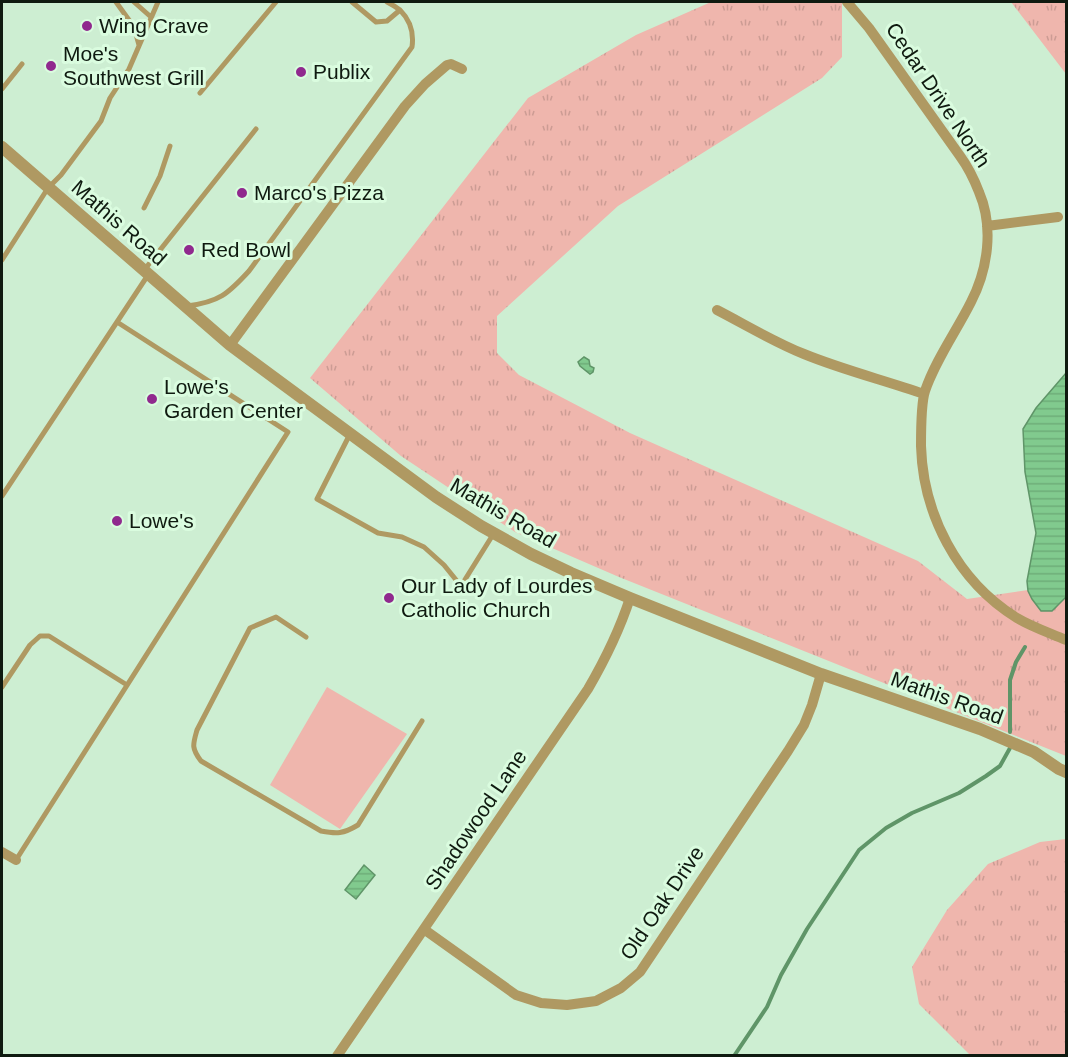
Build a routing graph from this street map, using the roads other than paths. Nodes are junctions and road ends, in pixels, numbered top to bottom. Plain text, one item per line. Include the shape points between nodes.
1 (116, 2) edge
2 (135, 2) edge
3 (158, 2) edge
4 (276, 2) edge
5 (352, 2) edge
6 (387, 2) edge
7 (847, 2) edge
8 (400, 10) junction
9 (151, 17) junction
10 (139, 45) junction
11 (22, 64) dead end
12 (462, 69) dead end
13 (2, 89) edge
14 (200, 93) dead end
15 (256, 129) dead end
16 (170, 146) dead end
17 (2, 147) edge
18 (48, 188) junction
19 (144, 208) dead end
20 (1058, 217) dead end
21 (987, 226) junction
22 (4, 250) edge
23 (2, 260) edge
24 (146, 272) junction
25 (185, 306) junction
26 (717, 310) dead end
27 (117, 322) junction
28 (230, 345) junction
29 (924, 394) junction
30 (350, 434) junction
31 (2, 496) edge
32 (494, 533) junction
33 (630, 598) junction
34 (306, 637) dead end
35 (1066, 640) edge
36 (821, 674) junction
37 (127, 685) junction
38 (2, 687) edge
39 (422, 721) dead end
40 (1066, 772) edge
41 (2, 852) edge
42 (16, 860) joint
43 (424, 930) junction
44 (337, 1056) edge

1 - 10 lane via 134,27
2 - 9 lane
3 - 9 lane
4 - 14 lane
5 - 8 lane via 376,22 387,21
6 - 8 lane
7 - 21 street, Cedar Drive North via 972,174
8 - 25 lane via 413,34 412,47 392,75 249,271 219,298
9 - 10 lane
10 - 18 lane via 101,121
11 - 13 lane
12 - 28 street via 447,65 405,106
15 - 24 lane
16 - 19 lane
17 - 18 street, Mathis Road
18 - 22 lane
18 - 24 street, Mathis Road
20 - 21 street
21 - 29 street, Cedar Drive North via 980,283
22 - 23 lane
24 - 25 street, Mathis Road
24 - 27 lane
25 - 28 street, Mathis Road
26 - 29 street via 803,354
27 - 31 lane
27 - 37 lane via 288,432
28 - 30 street, Mathis Road
29 - 35 street, Cedar Drive North via 921,438 925,485 948,546 973,580 1003,608
30 - 32 street, Mathis Road via 436,497
30 - 32 lane via 317,499 378,533 402,537 424,547 461,586
32 - 33 street, Mathis Road
33 - 36 street, Mathis Road
33 - 43 street, Shadowood Lane via 611,648 588,689
34 - 39 lane via 276,617 250,628 197,730 193,744 201,760 321,831 336,834 358,825
36 - 40 street, Mathis Road via 980,729 1034,752
36 - 43 street, Old Oak Drive via 804,726 640,972 621,988 596,1001 541,1003 516,995
37 - 38 lane via 49,636 40,636
37 - 42 lane
41 - 42 street
43 - 44 street, Shadowood Lane

